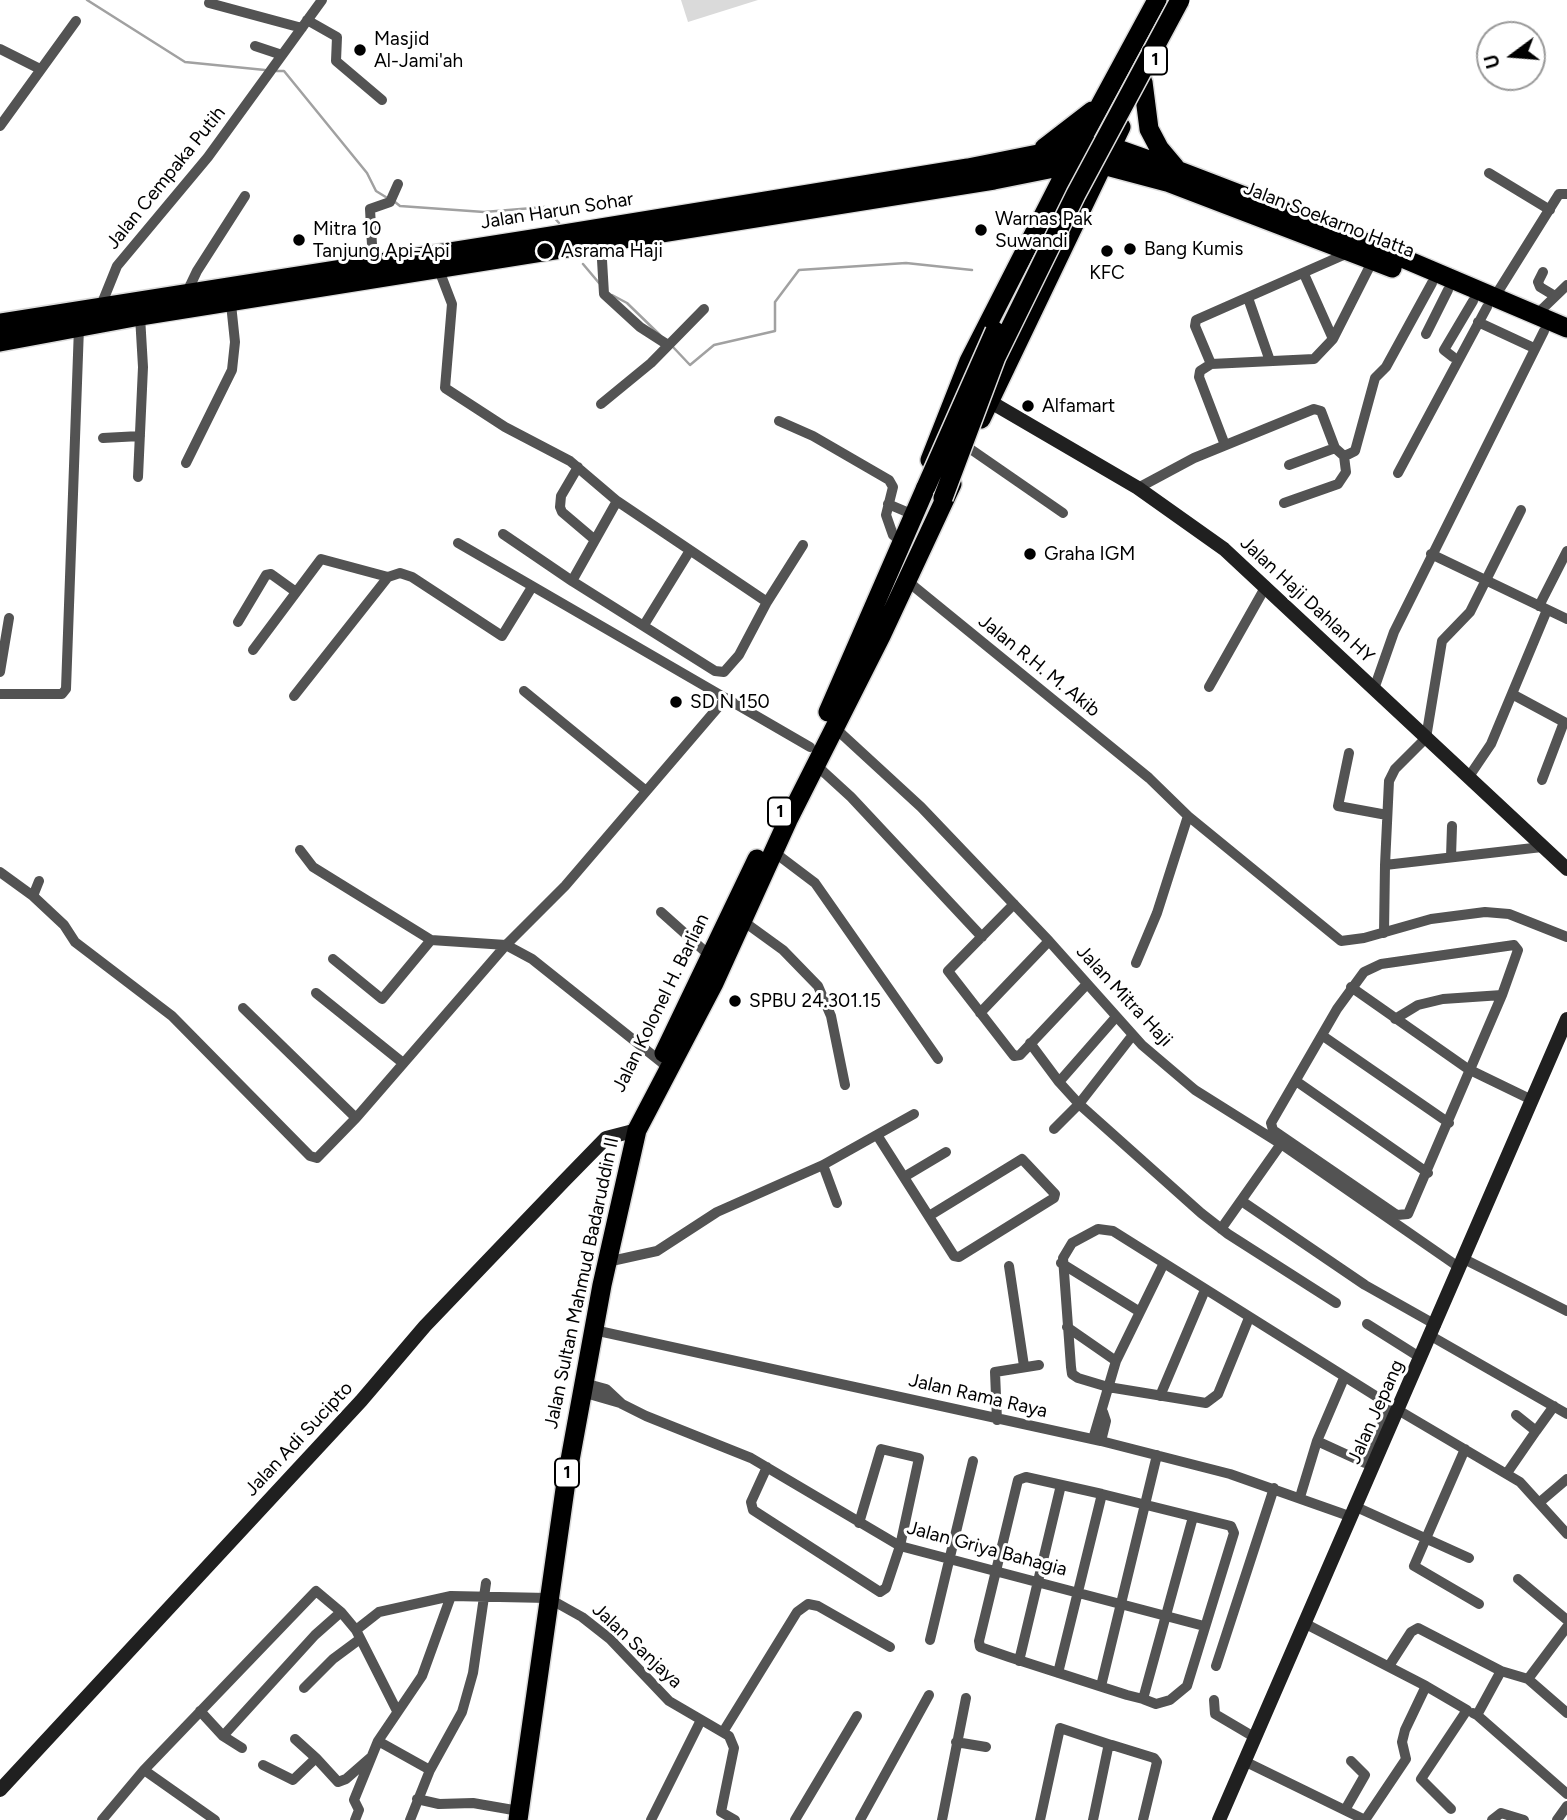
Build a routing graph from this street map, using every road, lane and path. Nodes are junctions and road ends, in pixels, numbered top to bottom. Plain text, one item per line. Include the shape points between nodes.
1 (322, 0) edge
2 (1157, 0) edge
3 (1167, 0) edge
4 (1180, 0) edge
5 (1188, 0) edge
6 (209, 3) dead end
7 (76, 21) dead end
8 (305, 24) junction
9 (255, 46) dead end
10 (0, 48) edge
11 (280, 58) junction
12 (40, 69) junction
13 (1143, 82) junction
14 (382, 100) dead end
15 (1098, 107) junction
16 (1124, 122) junction
17 (0, 127) edge
18 (1112, 147) junction
19 (1034, 155) junction
20 (1077, 155) junction
21 (1103, 165) junction
22 (1177, 170) junction
23 (1489, 173) dead end
24 (1136, 174) junction
25 (1027, 175) junction
26 (398, 184) dead end
27 (1567, 194) edge
28 (245, 196) dead end
29 (1085, 203) junction
30 (1550, 209) junction
31 (1047, 210) junction
32 (659, 226) junction
33 (1073, 228) junction
34 (601, 243) junction
35 (1349, 252) junction
36 (1373, 260) junction
37 (373, 263) junction
38 (439, 270) junction
39 (1543, 272) dead end
40 (1304, 274) junction
41 (1567, 285) edge
42 (1440, 287) junction
43 (187, 292) junction
44 (1555, 296) junction
45 (1248, 298) junction
46 (231, 303) junction
47 (1483, 307) junction
48 (100, 308) junction
49 (704, 309) dead end
50 (140, 316) junction
51 (0, 323) edge
52 (79, 327) junction
53 (1567, 328) edge
54 (1538, 331) junction
55 (1426, 334) dead end
56 (1334, 339) junction
57 (1567, 341) edge
58 (0, 342) edge
59 (669, 344) junction
60 (1453, 357) dead end
61 (1270, 361) junction
62 (1211, 364) junction
63 (989, 401) junction
64 (601, 404) dead end
65 (779, 421) dead end
66 (140, 436) junction
67 (103, 438) dead end
68 (1226, 445) junction
69 (969, 448) junction
70 (1339, 452) junction
71 (186, 463) dead end
72 (1289, 465) dead end
73 (578, 467) junction
74 (1398, 472) dead end
75 (138, 477) dead end
76 (1138, 488) junction
77 (934, 494) junction
78 (617, 501) junction
79 (1284, 503) dead end
80 (888, 504) junction
81 (1521, 510) dead end
82 (1063, 513) dead end
83 (914, 515) junction
84 (503, 534) dead end
85 (596, 540) junction
86 (458, 543) dead end
87 (904, 543) junction
88 (803, 545) dead end
89 (1567, 551) edge
90 (689, 552) junction
91 (1431, 554) junction
92 (388, 577) junction
93 (906, 580) junction
94 (1485, 580) junction
95 (572, 581) junction
96 (1266, 586) junction
97 (532, 587) junction
98 (296, 592) junction
99 (767, 602) junction
100 (1543, 608) junction
101 (9, 618) dead end
102 (1567, 619) edge
103 (238, 622) dead end
104 (644, 625) junction
105 (253, 650) dead end
106 (0, 671) edge
107 (1209, 687) dead end
108 (1374, 689) junction
109 (524, 691) dead end
110 (0, 694) edge
111 (1512, 694) junction
112 (294, 696) dead end
113 (726, 698) junction
114 (1565, 720) edge
115 (834, 727) junction
116 (1426, 738) junction
117 (1349, 753) dead end
118 (813, 756) junction
119 (1468, 778) junction
120 (1542, 780) dead end
121 (645, 790) junction
122 (1387, 815) junction
123 (1188, 816) junction
124 (1452, 826) dead end
125 (1542, 847) junction
126 (300, 850) dead end
127 (774, 852) junction
128 (1451, 857) junction
129 (1385, 866) junction
130 (1567, 869) edge
131 (0, 872) edge
132 (38, 881) dead end
133 (33, 896) junction
134 (1014, 904) junction
135 (662, 912) dead end
136 (743, 921) junction
137 (1384, 933) junction
138 (982, 937) junction
139 (1567, 937) edge
140 (431, 940) junction
141 (1049, 941) junction
142 (506, 945) junction
143 (709, 955) junction
144 (333, 959) dead end
145 (1136, 963) dead end
146 (1087, 984) junction
147 (1351, 987) junction
148 (316, 993) dead end
149 (1502, 995) junction
150 (243, 1008) dead end
151 (979, 1013) junction
152 (1116, 1017) junction
153 (1395, 1019) junction
154 (1567, 1019) edge
155 (683, 1028) junction
156 (1132, 1036) junction
157 (1322, 1036) junction
158 (1030, 1043) junction
159 (938, 1059) dead end
160 (403, 1063) junction
161 (665, 1065) junction
162 (1468, 1069) junction
163 (1296, 1081) junction
164 (1059, 1083) junction
165 (845, 1085) dead end
166 (1532, 1100) junction
167 (1079, 1104) junction
168 (914, 1114) dead end
169 (356, 1118) junction
170 (1449, 1123) junction
171 (1054, 1129) dead end
172 (637, 1130) junction
173 (877, 1135) junction
174 (1281, 1144) junction
175 (946, 1152) dead end
176 (823, 1165) junction
177 (1428, 1174) junction
178 (904, 1177) junction
179 (1242, 1202) junction
180 (837, 1203) dead end
181 (929, 1216) junction
182 (1221, 1229) junction
183 (607, 1262) junction
184 (1061, 1263) junction
185 (1462, 1263) junction
186 (1164, 1264) junction
187 (1009, 1266) dead end
188 (1205, 1290) junction
189 (1336, 1303) dead end
190 (1567, 1311) edge
191 (1140, 1312) junction
192 (1250, 1318) junction
193 (1367, 1324) dead end
194 (1067, 1327) junction
195 (594, 1330) junction
196 (1433, 1331) junction
197 (1421, 1358) junction
198 (1116, 1361) junction
199 (1039, 1364) dead end
200 (1024, 1367) junction
201 (1344, 1378) junction
202 (583, 1387) junction
203 (1108, 1387) junction
204 (1160, 1396) junction
205 (1555, 1406) junction
206 (1398, 1410) junction
207 (1516, 1415) dead end
208 (1567, 1415) edge
209 (997, 1420) junction
210 (1536, 1432) junction
211 (1097, 1440) junction
212 (1317, 1441) junction
213 (1465, 1449) junction
214 (1157, 1455) junction
215 (972, 1461) dead end
216 (767, 1467) junction
217 (1507, 1473) junction
218 (1567, 1479) edge
219 (1061, 1485) junction
220 (1274, 1488) junction
221 (1102, 1494) junction
222 (1297, 1496) junction
223 (1540, 1502) junction
224 (1145, 1504) junction
225 (1352, 1511) junction
226 (1193, 1517) junction
227 (859, 1523) junction
228 (1567, 1534) edge
229 (1427, 1539) junction
230 (900, 1546) junction
231 (948, 1559) junction
232 (1469, 1559) dead end
233 (997, 1572) junction
234 (1518, 1579) dead end
235 (1037, 1582) junction
236 (485, 1589) junction
237 (1078, 1591) junction
238 (451, 1596) junction
239 (548, 1598) junction
240 (1121, 1604) junction
241 (1479, 1604) dead end
242 (341, 1612) junction
243 (1166, 1616) junction
244 (1567, 1620) edge
245 (1304, 1623) junction
246 (1204, 1626) junction
247 (1567, 1627) edge
248 (358, 1634) junction
249 (930, 1640) dead end
250 (890, 1647) dead end
251 (1019, 1661) junction
252 (1216, 1666) dead end
253 (1389, 1666) junction
254 (1501, 1671) junction
255 (1058, 1673) junction
256 (1528, 1679) junction
257 (1426, 1685) junction
258 (1101, 1686) junction
259 (304, 1688) dead end
260 (929, 1695) dead end
261 (966, 1698) dead end
262 (1143, 1699) junction
263 (1214, 1700) dead end
264 (200, 1711) junction
265 (397, 1711) junction
266 (1472, 1712) junction
267 (1567, 1713) edge
268 (857, 1716) dead end
269 (700, 1722) junction
270 (723, 1732) junction
271 (223, 1735) junction
272 (1254, 1737) junction
273 (295, 1739) dead end
274 (378, 1741) junction
275 (956, 1742) junction
276 (1114, 1746) junction
277 (242, 1748) dead end
278 (986, 1748) dead end
279 (316, 1758) junction
280 (370, 1758) junction
281 (1406, 1759) junction
282 (1244, 1761) junction
283 (1351, 1761) dead end
284 (263, 1765) dead end
285 (144, 1770) junction
286 (430, 1770) junction
287 (1421, 1779) junction
288 (0, 1790) edge
289 (1567, 1794) edge
290 (417, 1799) junction
291 (1567, 1806) edge
292 (1451, 1809) dead end
293 (1345, 1810) junction
294 (518, 1815) edge
295 (718, 1816) edge
296 (108, 1818) edge
297 (215, 1820) edge
298 (355, 1820) edge
299 (410, 1820) edge
300 (651, 1820) edge
301 (735, 1820) edge
302 (795, 1820) edge
303 (860, 1820) edge
304 (942, 1820) edge
305 (1040, 1820) edge
306 (1093, 1820) edge
307 (1143, 1820) edge
308 (1219, 1820) edge
309 (1365, 1820) edge
310 (1492, 1820) edge
311 (1524, 1820) edge
312 (1557, 1820) edge

1 - 8 street
2 - 15 highway, 1
3 - 77 highway, 1, bridge via 980,358
4 - 77 highway, 1, bridge via 1087,172
5 - 13 highway, 1
6 - 8 street
7 - 12 street
8 - 11 street
8 - 14 street via 337,37 336,61
9 - 11 street
10 - 12 street
11 - 48 street, Jalan Cempaka Putih via 208,157 117,266
12 - 17 street
13 - 16 highway, 1
13 - 22 highway via 1149,129
15 - 16 highway via 1105,121
15 - 19 highway
15 - 20 highway, 1
16 - 18 highway, 1
18 - 20 highway, Jalan Soekarno Hatta
18 - 21 highway
18 - 22 highway, Jalan Soekarno Hatta
19 - 20 highway, Jalan Harun Sohar
19 - 32 highway, Jalan Harun Sohar
20 - 21 highway, Jalan Soekarno Hatta
20 - 25 highway, Jalan Harun Sohar
20 - 31 highway, 1
21 - 24 highway, Jalan Soekarno Hatta
21 - 29 highway, 1
22 - 47 highway, Jalan Soekarno Hatta via 1367,243
23 - 30 street
24 - 29 highway
24 - 35 highway, Jalan Soekarno Hatta
25 - 31 highway via 1044,185
25 - 32 highway, Jalan Harun Sohar
26 - 37 street via 392,200 370,209
27 - 30 street via 1559,194
28 - 43 street
29 - 33 highway, 1
30 - 47 street
31 - 33 highway
31 - 77 highway, 1 via 960,380 927,469
32 - 34 highway, Jalan Harun Sohar
32 - 37 highway, Jalan Harun Sohar
33 - 63 highway, 1
34 - 38 highway, Jalan Harun Sohar
34 - 59 street via 603,289 640,327
35 - 36 highway, Jalan Soekarno Hatta
35 - 40 street
36 - 42 highway, Jalan Soekarno Hatta
36 - 56 street
37 - 43 highway, Jalan Harun Sohar
38 - 46 highway, Jalan Harun Sohar
38 - 73 street via 452,304 445,388
39 - 44 street via 1539,287
40 - 45 street
40 - 56 street
41 - 44 street
42 - 47 highway, Jalan Soekarno Hatta
42 - 55 street
42 - 70 street via 1375,378 1355,451
43 - 48 highway, Jalan Harun Sohar
44 - 54 street
45 - 61 street
45 - 62 street via 1196,320
46 - 50 highway, Jalan Harun Sohar
46 - 71 street via 232,370
47 - 54 highway, Jalan Soekarno Hatta
47 - 60 street via 1444,350
47 - 74 street
48 - 51 highway, Jalan Harun Sohar
49 - 59 street
50 - 52 highway, Jalan Harun Sohar
50 - 66 street
52 - 58 highway, Jalan Harun Sohar
52 - 110 street via 66,689 62,694
53 - 54 highway, Jalan Soekarno Hatta
54 - 57 highway, Jalan Soekarno Hatta
54 - 91 street
56 - 61 street via 1314,359
59 - 64 street
61 - 62 street
62 - 68 street via 1199,377
63 - 69 highway, 1
63 - 76 street, Jalan Haji Dahlan HY
65 - 80 street via 889,480 893,487
66 - 67 street
66 - 75 street
68 - 70 street via 1314,409 1321,411
68 - 76 street
69 - 77 highway, 1
69 - 82 street
70 - 72 street
70 - 79 street via 1346,472 1338,484
73 - 78 street
73 - 85 street via 561,496 560,507
76 - 96 street, Jalan Haji Dahlan HY via 1224,549
77 - 83 highway, Jalan Kolonel H. Barlian / 1
77 - 93 highway, Jalan Kolonel H. Barlian / 1
78 - 85 street
78 - 90 street
80 - 83 street
80 - 87 street via 891,531
81 - 94 street
83 - 87 highway, Jalan Kolonel H. Barlian / 1
84 - 95 street
85 - 95 street
86 - 97 street
87 - 118 highway, Jalan Kolonel H. Barlian / 1
88 - 99 street
89 - 100 street
90 - 99 street
90 - 104 street
91 - 94 street
91 - 108 street via 1394,632
92 - 97 street via 400,573 412,578 502,636
92 - 98 street via 323,558
92 - 112 street
93 - 115 highway, Jalan Kolonel H. Barlian / 1
93 - 123 street, Jalan R.H. M. Akib via 1149,778
94 - 100 street
94 - 116 street via 1467,617 1442,640
95 - 104 street
96 - 107 street
96 - 108 street, Jalan Haji Dahlan HY
97 - 113 street
98 - 103 street via 271,574 265,575
98 - 105 street
99 - 104 street via 739,655 724,671 715,671
100 - 102 street
100 - 111 street
101 - 106 street
108 - 116 street, Jalan Haji Dahlan HY
109 - 121 street
111 - 114 street
111 - 119 street via 1490,744
113 - 118 street
113 - 121 street
114 - 120 street
115 - 118 highway, Jalan Kolonel H. Barlian / 1
115 - 134 street, Jalan Mitra Haji via 921,807
116 - 119 street, Jalan Haji Dahlan HY
116 - 122 street via 1395,769 1389,781
117 - 122 street via 1338,806
118 - 127 highway, Jalan Kolonel H. Barlian / 1
118 - 138 street
118 - 143 highway, Jalan Kolonel H. Barlian / 1
119 - 125 street, Jalan Haji Dahlan HY
121 - 142 street via 565,886
122 - 129 street
123 - 137 street, Jalan R.H. M. Akib via 1341,941
123 - 145 street
124 - 128 street
125 - 128 street
125 - 130 street, Jalan Haji Dahlan HY
126 - 140 street via 313,867
127 - 136 highway, Jalan Kolonel H. Barlian / 1
127 - 159 street via 815,883
128 - 129 street
129 - 137 street
131 - 133 street
132 - 133 street
133 - 169 street via 75,942 172,1016 310,1156 319,1157
134 - 138 street
134 - 141 street, Jalan Mitra Haji
135 - 143 street
136 - 155 highway, Jalan Kolonel H. Barlian / 1
136 - 165 street via 783,950 818,986 831,1016
137 - 139 street, Jalan R.H. M. Akib via 1431,919 1485,912 1509,914
138 - 151 street via 948,971
140 - 142 street
140 - 144 street via 382,999
141 - 146 street, Jalan Mitra Haji
141 - 151 street
142 - 160 street
142 - 161 street via 532,959
143 - 155 highway, Jalan Kolonel H. Barlian / 1
146 - 152 street, Jalan Mitra Haji
146 - 158 street
147 - 149 street via 1364,972 1381,964 1514,945 1518,950
147 - 153 street
147 - 157 street
148 - 160 street
149 - 153 street via 1443,999
149 - 162 street
150 - 169 street
151 - 158 street via 1014,1056
152 - 156 street, Jalan Mitra Haji
152 - 164 street
153 - 162 street
154 - 166 street, Jalan Jepang
155 - 161 highway, Jalan Kolonel H. Barlian / 1
156 - 167 street
156 - 174 street, Jalan Mitra Haji via 1195,1090
157 - 163 street
157 - 170 street
158 - 164 street
160 - 169 street
161 - 172 highway, Jalan Kolonel H. Barlian / 1 via 636,1104
162 - 166 street
162 - 170 street
163 - 177 street
163 - 177 street via 1271,1126 1307,1153 1403,1216 1413,1207
164 - 167 street
166 - 185 street, Jalan Jepang
167 - 171 street
167 - 182 street
168 - 173 street
170 - 177 street
172 - 183 highway, Jalan Sultan Mahmud Badaruddin II / 1
172 - 288 street, Jalan Adi Sucipto via 606,1138 564,1181
173 - 176 street
173 - 178 street
174 - 179 street
174 - 185 street, Jalan Mitra Haji
175 - 178 street
176 - 180 street
176 - 183 street via 728,1206 649,1254
178 - 181 street
179 - 182 street
179 - 196 street
181 - 181 street via 959,1257 1055,1194 1022,1158
182 - 189 street
183 - 195 highway, Jalan Sultan Mahmud Badaruddin II / 1
184 - 186 street via 1072,1243 1103,1228
184 - 191 street
184 - 194 street
185 - 190 street, Jalan Mitra Haji
185 - 196 street, Jalan Jepang
186 - 188 street
186 - 191 street
187 - 200 street
188 - 192 street
188 - 204 street
191 - 198 street
192 - 201 street
192 - 204 street via 1212,1401 1196,1404
193 - 197 street
194 - 198 street
194 - 203 street via 1072,1374
195 - 202 highway, Jalan Sultan Mahmud Badaruddin II / 1
195 - 209 street, Jalan Rama Raya
196 - 197 street, Jalan Jepang
196 - 205 street
197 - 206 street, Jalan Jepang
198 - 203 street
199 - 200 street
200 - 209 street via 995,1372
201 - 212 street
201 - 212 street via 1390,1405 1368,1461
202 - 216 street, Jalan Griya Bahagia via 606,1389 622,1404
202 - 239 highway, Jalan Sultan Mahmud Badaruddin II / 1
203 - 204 street
203 - 211 street via 1097,1420
205 - 208 street
205 - 210 street
206 - 213 street
206 - 225 street, Jalan Jepang
207 - 210 street
209 - 211 street, Jalan Rama Raya
210 - 217 street
211 - 214 street, Jalan Rama Raya
212 - 222 street
213 - 217 street
213 - 229 street
214 - 220 street, Jalan Rama Raya
214 - 224 street
215 - 231 street
216 - 227 street, Jalan Griya Bahagia
216 - 230 street via 751,1502 753,1510 877,1593 886,1588
217 - 223 street
218 - 223 street
219 - 221 street
219 - 233 street via 1026,1477 1018,1480
219 - 235 street
220 - 222 street, Jalan Rama Raya
220 - 252 street
221 - 224 street
221 - 237 street
222 - 225 street, Jalan Rama Raya
223 - 228 street
224 - 226 street
224 - 240 street
225 - 229 street, Jalan Rama Raya
225 - 245 street, Jalan Jepang
226 - 243 street
226 - 246 street via 1231,1526 1234,1533
227 - 230 street, Jalan Griya Bahagia
227 - 230 street via 879,1451 887,1448 915,1455 920,1464
229 - 232 street, Jalan Rama Raya
229 - 241 street via 1414,1566
230 - 231 street, Jalan Griya Bahagia
231 - 233 street, Jalan Griya Bahagia
231 - 249 street
233 - 235 street, Jalan Griya Bahagia
233 - 251 street via 979,1644
234 - 244 street
235 - 237 street, Jalan Griya Bahagia
235 - 251 street
236 - 238 street
236 - 239 street
236 - 286 street via 462,1712
237 - 240 street, Jalan Griya Bahagia
237 - 255 street
238 - 248 street via 379,1612
238 - 265 street via 422,1676
239 - 269 street, Jalan Sanjaya via 591,1623 669,1701
239 - 294 highway, Jalan Sultan Mahmud Badaruddin II / 1
240 - 243 street, Jalan Griya Bahagia
240 - 258 street
242 - 248 street
242 - 264 street via 320,1591 312,1592
242 - 271 street via 315,1634
243 - 246 street, Jalan Griya Bahagia
243 - 262 street
245 - 253 street
245 - 272 street, Jalan Jepang
246 - 262 street via 1183,1692 1162,1704
247 - 256 street
248 - 259 street
248 - 265 street
250 - 270 street via 812,1604 797,1612
251 - 255 street
253 - 254 street via 1410,1632 1419,1628
253 - 257 street
254 - 256 street
254 - 266 street
255 - 258 street
256 - 267 street
257 - 266 street
257 - 281 street via 1405,1730
258 - 262 street
260 - 303 street
261 - 275 street
263 - 272 street via 1215,1714
264 - 271 street
264 - 285 street
265 - 274 street
266 - 287 street
266 - 289 street
268 - 302 street
269 - 270 street, Jalan Sanjaya
269 - 300 street
270 - 295 street via 734,1748
271 - 277 street
272 - 282 street, Jalan Jepang
273 - 279 street
274 - 280 street
274 - 286 street
275 - 278 street
275 - 304 street
276 - 305 street via 1060,1728
276 - 306 street via 1108,1748
276 - 307 street via 1157,1762
279 - 280 street via 338,1782
279 - 284 street via 293,1780
280 - 298 street via 354,1800 359,1810
281 - 287 street
281 - 309 street
282 - 293 street
282 - 308 street, Jalan Jepang
283 - 293 street via 1365,1775
285 - 296 street
285 - 297 street
286 - 290 street
287 - 292 street
290 - 294 street via 473,1803
290 - 299 street
291 - 312 street
293 - 309 street
295 - 301 street
310 - 311 street via 1501,1812

